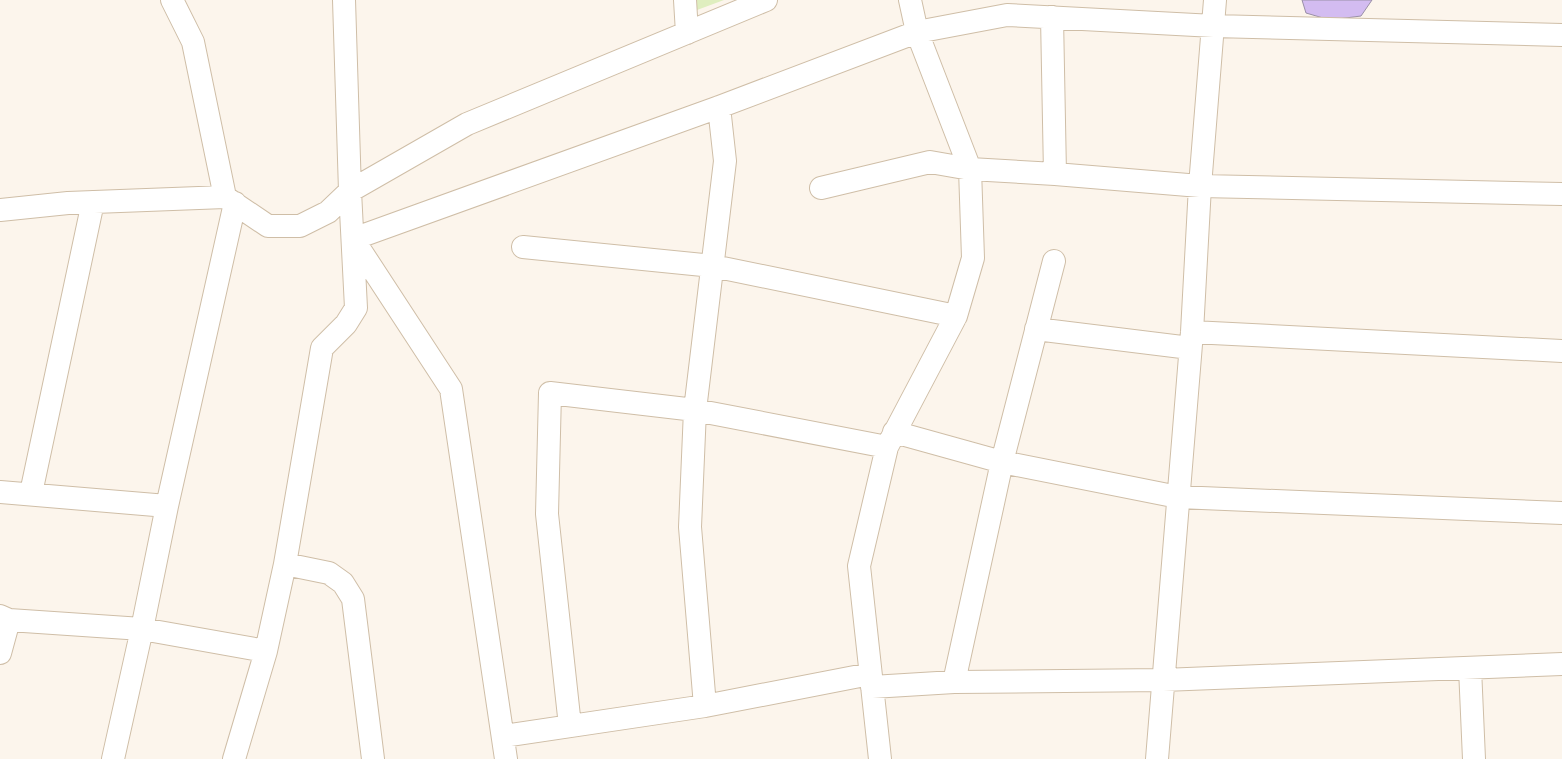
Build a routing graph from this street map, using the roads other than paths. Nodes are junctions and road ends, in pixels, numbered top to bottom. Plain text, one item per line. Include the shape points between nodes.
1 (172, 0) edge
2 (344, 0) edge
3 (685, 0) edge
4 (766, 0) edge
5 (910, 0) edge
6 (1215, 0) edge
7 (1052, 17) junction
8 (1214, 26) junction
9 (917, 32) junction
10 (687, 33) junction
11 (1562, 35) edge
12 (719, 107) junction
13 (970, 169) junction
14 (1055, 174) junction
15 (1200, 186) junction
16 (821, 188) dead end
17 (350, 191) junction
18 (1562, 194) edge
19 (230, 200) junction
20 (93, 202) junction
21 (0, 210) edge
22 (353, 239) junction
23 (523, 247) dead end
24 (1054, 261) dead end
25 (713, 266) junction
26 (956, 316) junction
27 (1036, 329) junction
28 (1191, 340) junction
29 (1562, 352) edge
30 (695, 410) junction
31 (891, 440) junction
32 (1002, 462) junction
33 (0, 492) edge
34 (30, 493) junction
35 (1178, 497) junction
36 (167, 506) junction
37 (1562, 513) edge
38 (285, 564) junction
39 (4, 618) edge
40 (142, 629) junction
41 (266, 651) junction
42 (0, 652) edge
43 (1562, 664) edge
44 (1470, 668) junction
45 (1163, 680) junction
46 (871, 681) junction
47 (954, 682) junction
48 (705, 706) junction
49 (570, 726) junction
50 (503, 736) junction
51 (113, 759) edge
52 (234, 759) edge
53 (373, 759) edge
54 (506, 759) edge
55 (880, 759) edge
56 (1156, 759) edge
57 (1474, 759) edge

1 - 19 street via 193,42
2 - 17 street
3 - 10 street
4 - 10 street
5 - 9 street
6 - 8 street
7 - 8 street
7 - 9 street via 1007,15
7 - 14 street
8 - 11 street
8 - 15 street
9 - 12 street
9 - 13 street
10 - 17 street via 467,124
12 - 22 street
12 - 25 street via 725,161
13 - 14 street
13 - 16 street via 930,162
13 - 26 street via 973,258
14 - 15 street
15 - 18 street
15 - 28 street
17 - 19 street via 328,212 300,226 268,226
17 - 22 street
19 - 20 street
19 - 36 street
20 - 21 street
20 - 34 street
22 - 38 street via 356,308 346,324 322,348
22 - 50 street via 452,389
23 - 25 street
24 - 27 street
25 - 26 street
25 - 30 street
26 - 31 street
27 - 28 street
27 - 32 street
28 - 29 street
28 - 35 street
30 - 31 street
30 - 48 street via 690,527
30 - 49 street via 550,393 547,514
31 - 32 street
31 - 46 street via 859,566
32 - 35 street
32 - 47 street
33 - 34 street
34 - 36 street
35 - 37 street
35 - 45 street
36 - 40 street
38 - 41 street
38 - 53 street via 329,573 343,583 353,599
39 - 40 street
39 - 42 street
40 - 41 street
40 - 51 street
41 - 52 street
43 - 44 street
44 - 45 street
44 - 57 street
45 - 47 street
45 - 56 street
46 - 47 street
46 - 48 street
46 - 55 street
48 - 49 street
49 - 50 street
50 - 54 street

